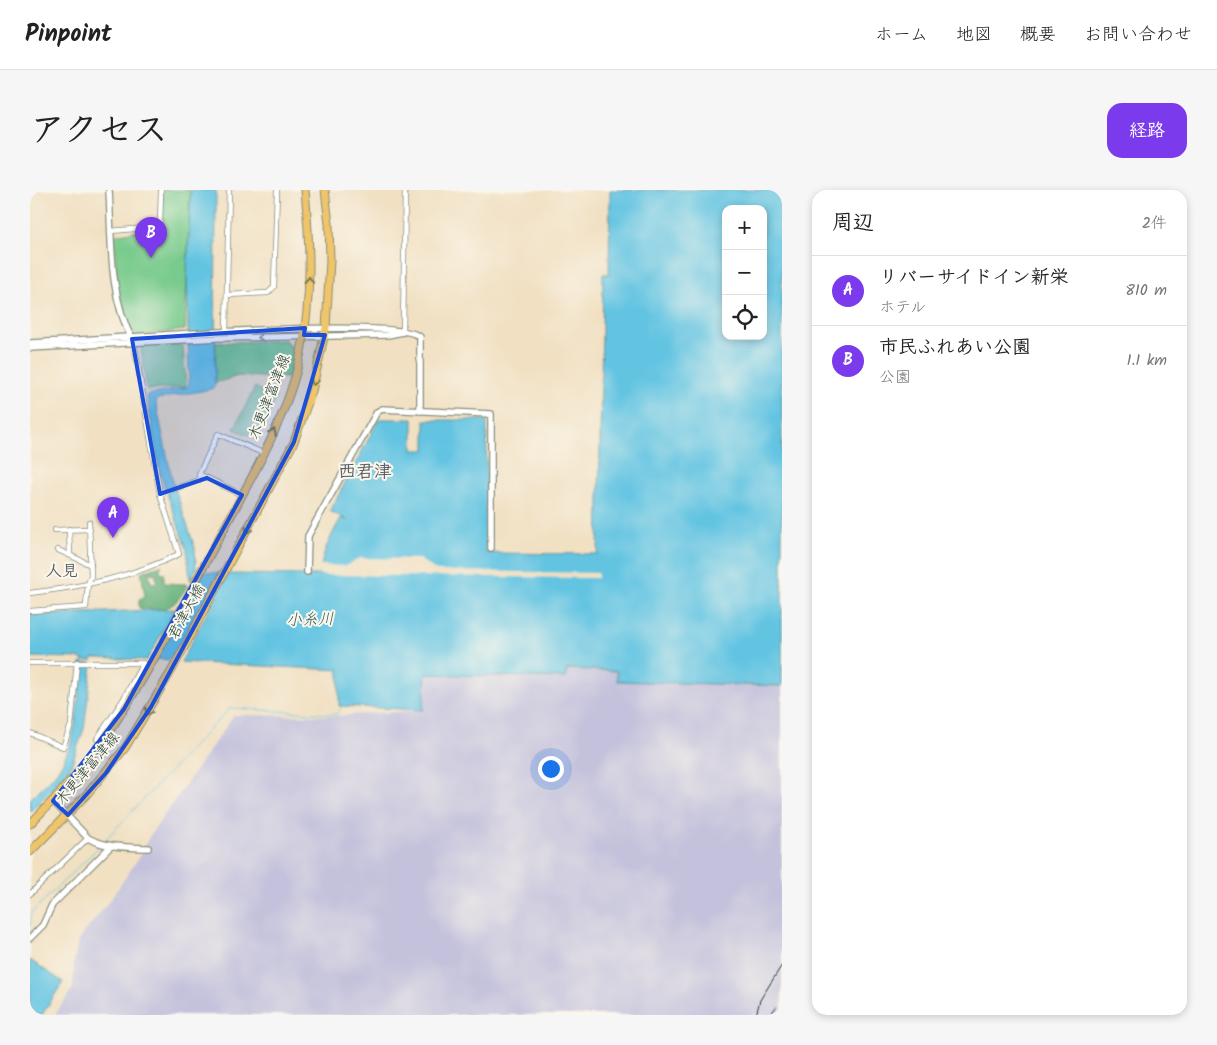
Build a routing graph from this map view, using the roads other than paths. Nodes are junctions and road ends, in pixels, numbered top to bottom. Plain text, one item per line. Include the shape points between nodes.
1 (108, 190) edge
2 (161, 190) edge
3 (229, 190) edge
4 (277, 190) edge
5 (305, 190) edge
6 (325, 190) edge
7 (405, 190) edge
8 (111, 231) junction
9 (228, 295) junction
10 (226, 332) junction
11 (305, 332) junction
12 (326, 332) junction
13 (403, 332) junction
14 (218, 335) junction
15 (133, 341) junction
16 (30, 343) edge
17 (30, 348) edge
18 (420, 410) junction
19 (263, 453) junction
20 (199, 474) junction
21 (162, 493) junction
22 (242, 495) junction
23 (89, 522) dead end
24 (69, 529) junction
25 (90, 529) junction
26 (55, 530) dead end
27 (491, 548) dead end
28 (58, 550) dead end
29 (70, 555) junction
30 (90, 566) junction
31 (202, 569) joint
32 (307, 572) dead end
33 (88, 584) junction
34 (30, 593) edge
35 (30, 611) edge
36 (78, 662) junction
37 (30, 663) edge
38 (147, 668) joint
39 (172, 670) joint
40 (30, 733) edge
41 (102, 742) junction
42 (53, 801) junction
43 (68, 815) junction
44 (30, 824) edge
45 (88, 838) junction
46 (104, 845) junction
47 (148, 848) dead end
48 (30, 852) edge
49 (30, 894) edge
50 (30, 938) edge

1 - 8 street
2 - 8 street via 160,223 157,227
3 - 9 street
4 - 9 street via 274,288 268,293
11 -> 5 main road, 木更津富津線 via 310,258
6 - 12 main road via 330,224
7 - 13 street
8 - 15 street via 115,296
9 - 10 street
10 - 11 street
10 - 14 street
11 - 12 street
11 -> 14 street
19 -> 11 main road, 木更津富津線 via 290,391
12 - 13 street via 388,335
12 -> 39 main road, 君津大橋 via 312,391 294,442
13 - 18 street via 417,333 421,338
14 - 15 street
15 - 16 street
15 - 17 street
15 - 21 street
18 - 27 street via 491,414
18 - 32 street via 382,409 377,412 308,536
19 - 20 street via 218,434
19 - 22 main road, 木更津富津線
20 - 21 street via 199,480
20 - 22 street
21 - 33 street via 179,554 153,566
22 - 31 main road, 木更津富津線
23 - 25 street
24 - 25 street
24 - 26 street
24 - 29 street
25 - 30 street
28 - 29 street
29 - 30 street
30 - 33 street
31 - 38 main road, 君津大橋
33 - 34 street
33 - 35 street via 86,607
36 - 37 street
36 - 40 street via 71,725 63,748
36 - 41 street via 143,663 97,739
38 - 41 main road, 木更津富津線
39 -> 43 main road, 木更津富津線 via 125,748
41 - 42 main road, 木更津富津線
42 - 43 street
42 - 44 main road, 木更津富津線
43 - 45 street
43 - 48 main road, 木更津富津線
45 - 46 street
45 - 49 street
46 - 47 street
46 - 50 street via 52,905 43,925

